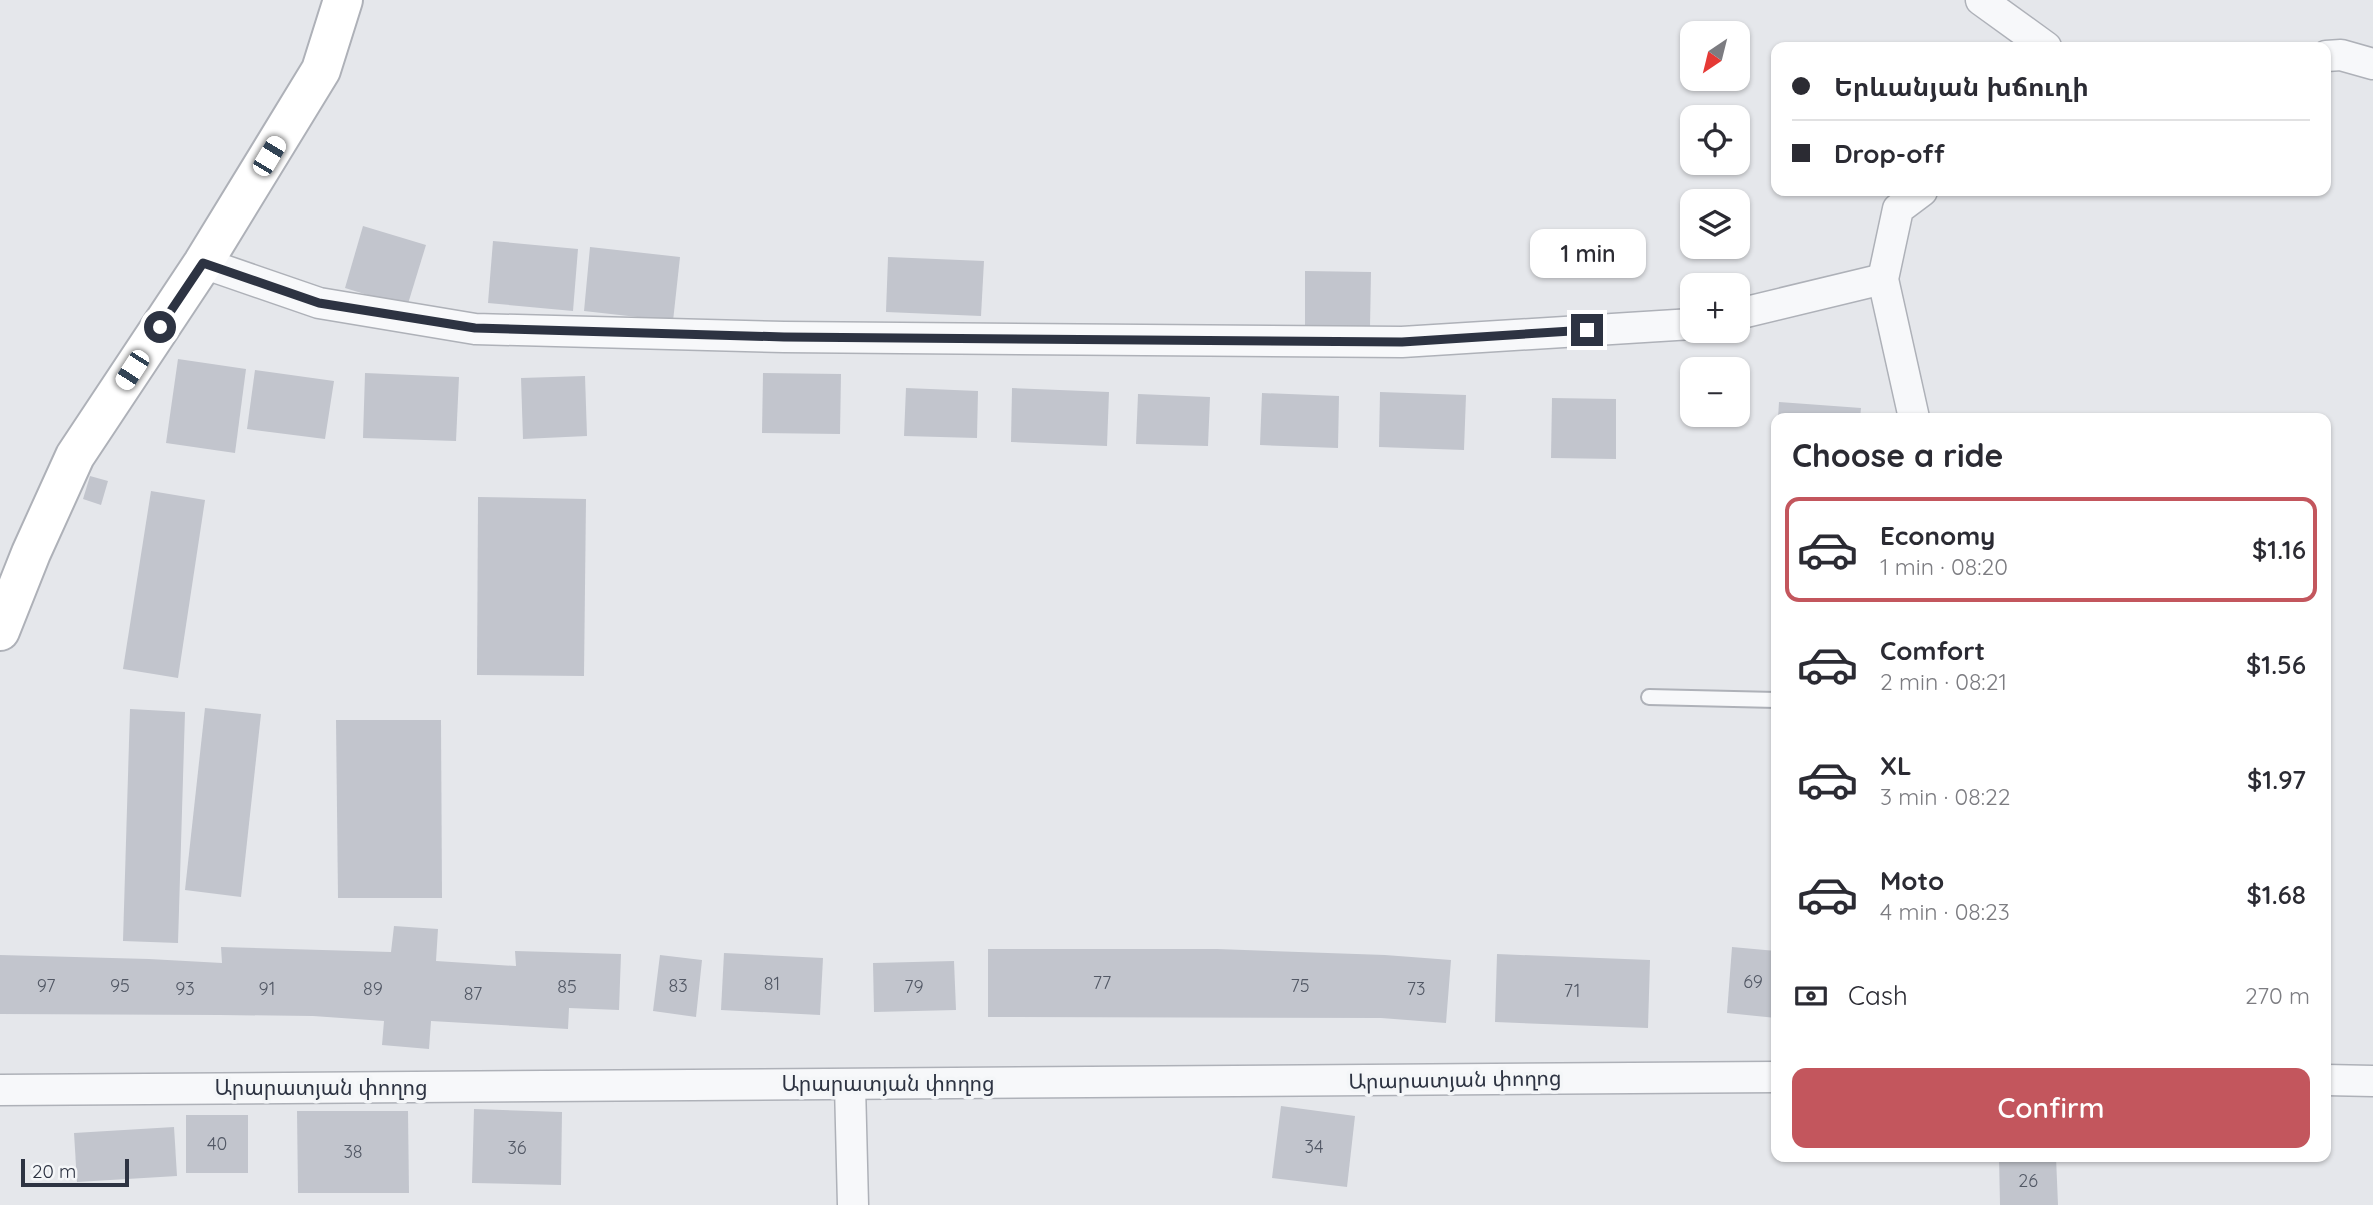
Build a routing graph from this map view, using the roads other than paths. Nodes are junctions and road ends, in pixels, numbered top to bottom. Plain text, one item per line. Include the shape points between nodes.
1 (343, 0) edge
2 (1980, 0) edge
3 (2039, 42) edge
4 (2331, 56) edge
5 (2373, 64) edge
6 (1916, 196) edge
7 (203, 263) junction
8 (1883, 279) junction
9 (1750, 311) edge
10 (1680, 325) edge
11 (1913, 413) edge
12 (0, 631) edge
13 (1649, 697) dead end
14 (1771, 700) edge
15 (1771, 1077) edge
16 (2331, 1080) edge
17 (2373, 1081) edge
18 (850, 1085) junction
19 (0, 1090) edge
20 (853, 1205) edge

1 - 7 main road via 321,70
2 - 3 street
4 - 5 street
6 - 8 street via 1898,209
7 - 10 street via 319,303 475,328 784,337 1402,342
7 - 12 main road via 75,456
8 - 9 street
8 - 11 street
13 - 14 lane
15 - 18 street, Արարատյան փողոց
16 - 17 street
18 - 19 street, Արարատյան փողոց
18 - 20 street

